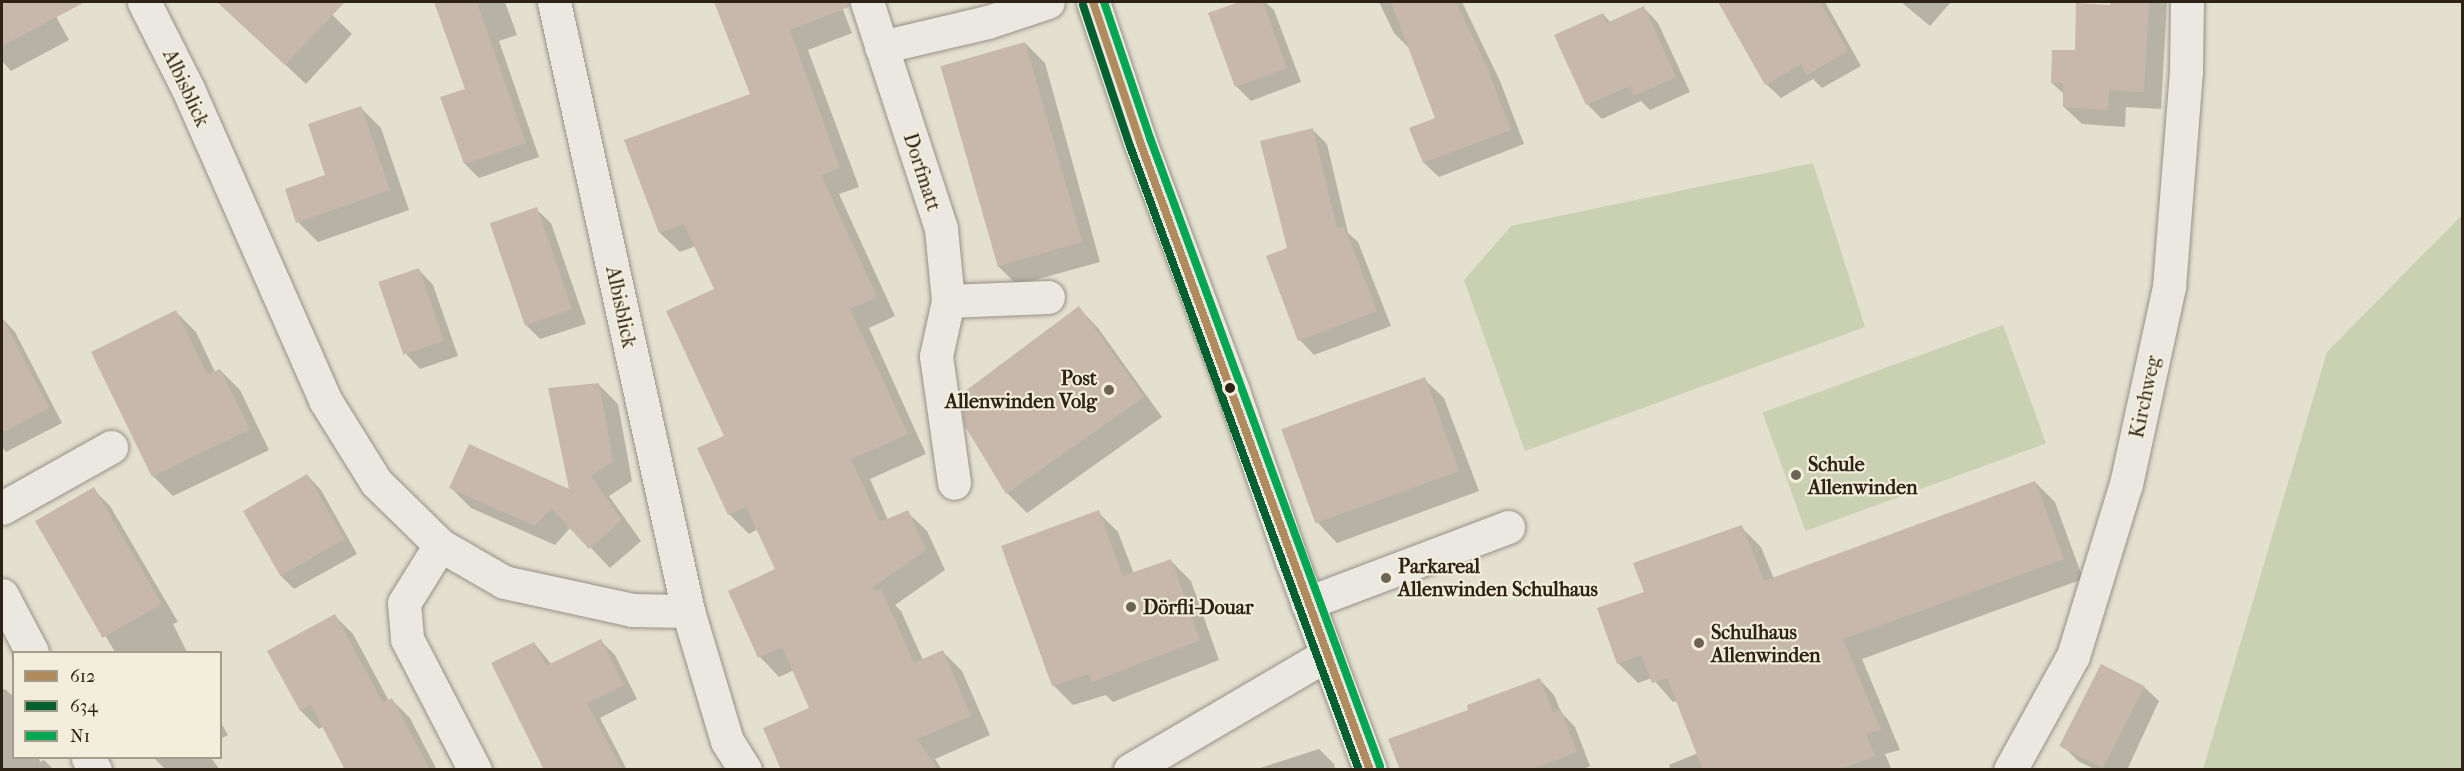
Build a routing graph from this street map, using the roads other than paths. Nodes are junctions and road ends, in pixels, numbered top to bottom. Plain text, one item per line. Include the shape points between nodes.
1 (144, 2) edge
2 (554, 2) edge
3 (867, 2) edge
4 (1048, 2) edge
5 (1093, 2) edge
6 (2187, 2) edge
7 (881, 47) junction
8 (1048, 297) dead end
9 (948, 301) junction
10 (111, 447) dead end
11 (954, 483) dead end
12 (2, 508) edge
13 (1508, 527) dead end
14 (440, 545) junction
15 (2, 596) edge
16 (1306, 603) junction
17 (688, 612) junction
18 (31, 651) edge
19 (1326, 655) junction
20 (1165, 760) edge
21 (475, 770) edge
22 (744, 770) edge
23 (1130, 770) edge
24 (1370, 770) edge
25 (2010, 770) edge

1 - 14 street, Albisblick via 188,89 325,400 376,482
2 - 17 street, Albisblick
3 - 7 street, Dorfmatt
4 - 7 street via 988,22
5 - 16 street
6 - 25 street, Kirchweg via 2186,69 2169,287 2126,484 2073,656
7 - 9 street, Dorfmatt via 941,229
8 - 9 street
9 - 11 street, Dorfmatt via 936,356
10 - 12 street
13 - 16 street
14 - 17 street, Albisblick via 504,582 632,610
14 - 21 street via 405,603 407,639
15 - 18 street
16 - 19 street
17 - 22 street, Albisblick via 727,741
19 - 20 street
19 - 24 street
20 - 23 street

